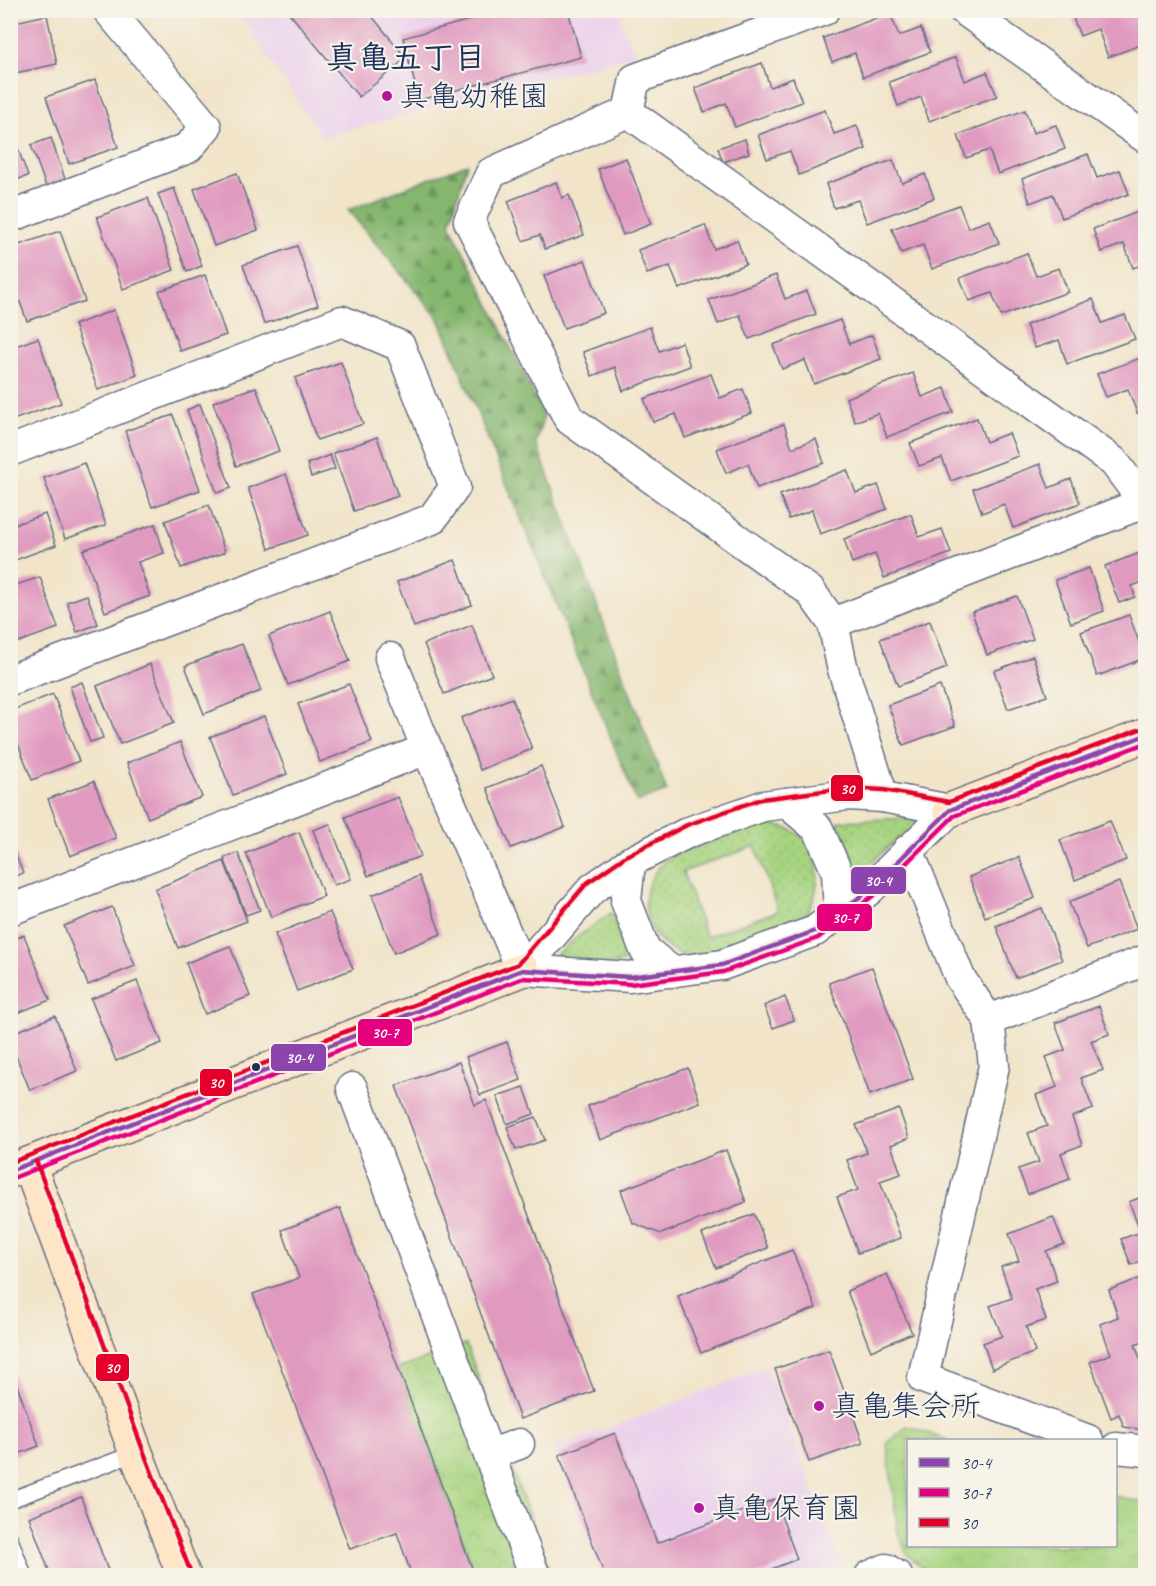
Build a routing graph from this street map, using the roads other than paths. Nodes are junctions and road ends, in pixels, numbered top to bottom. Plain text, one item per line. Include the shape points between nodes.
1 (108, 10) edge
2 (824, 10) edge
3 (964, 10) edge
4 (628, 112) junction
5 (1146, 138) edge
6 (10, 217) edge
7 (10, 451) edge
8 (1145, 503) edge
9 (833, 623) junction
10 (390, 658) dead end
11 (10, 680) edge
12 (1146, 735) edge
13 (427, 749) junction
14 (883, 797) junction
15 (788, 803) junction
16 (950, 810) junction
17 (908, 850) junction
18 (630, 862) junction
19 (10, 910) edge
20 (839, 913) junction
21 (1146, 960) edge
22 (522, 970) junction
23 (672, 972) junction
24 (989, 1020) junction
25 (351, 1088) dead end
26 (20, 1167) edge
27 (1085, 1439) edge
28 (519, 1444) dead end
29 (1117, 1448) edge
30 (1146, 1451) edge
31 (136, 1453) junction
32 (489, 1455) junction
33 (10, 1500) edge
34 (10, 1539) edge
35 (24, 1575) edge
36 (184, 1575) edge
37 (535, 1575) edge
38 (870, 1575) edge
39 (897, 1575) edge

1 - 6 street via 206,127 188,148
2 - 4 street via 635,79
3 - 5 street
4 - 8 street via 1114,462
4 - 9 street via 491,173 469,221 569,419 810,591
7 - 11 street via 342,321 400,346 455,487 432,519
8 - 9 street
9 - 14 street via 842,666
10 - 13 street
12 - 16 street
13 - 19 street
13 - 22 street
14 - 15 street via 848,795
14 - 16 street
15 - 18 street via 763,806 689,831
15 - 20 street via 818,829 837,872
16 - 17 street
17 - 20 street via 869,890
17 - 24 street via 960,978
18 - 22 street via 592,889
18 - 23 street via 626,901 645,951
20 - 23 street via 815,931 722,965
21 - 24 street
22 - 23 street via 630,977
22 - 26 street
24 - 27 street via 994,1066 923,1378
25 - 32 street
26 - 31 street
28 - 32 street
29 - 30 street
31 - 33 lane
31 - 36 street
32 - 37 street
34 - 35 lane
38 - 39 street via 886,1569

